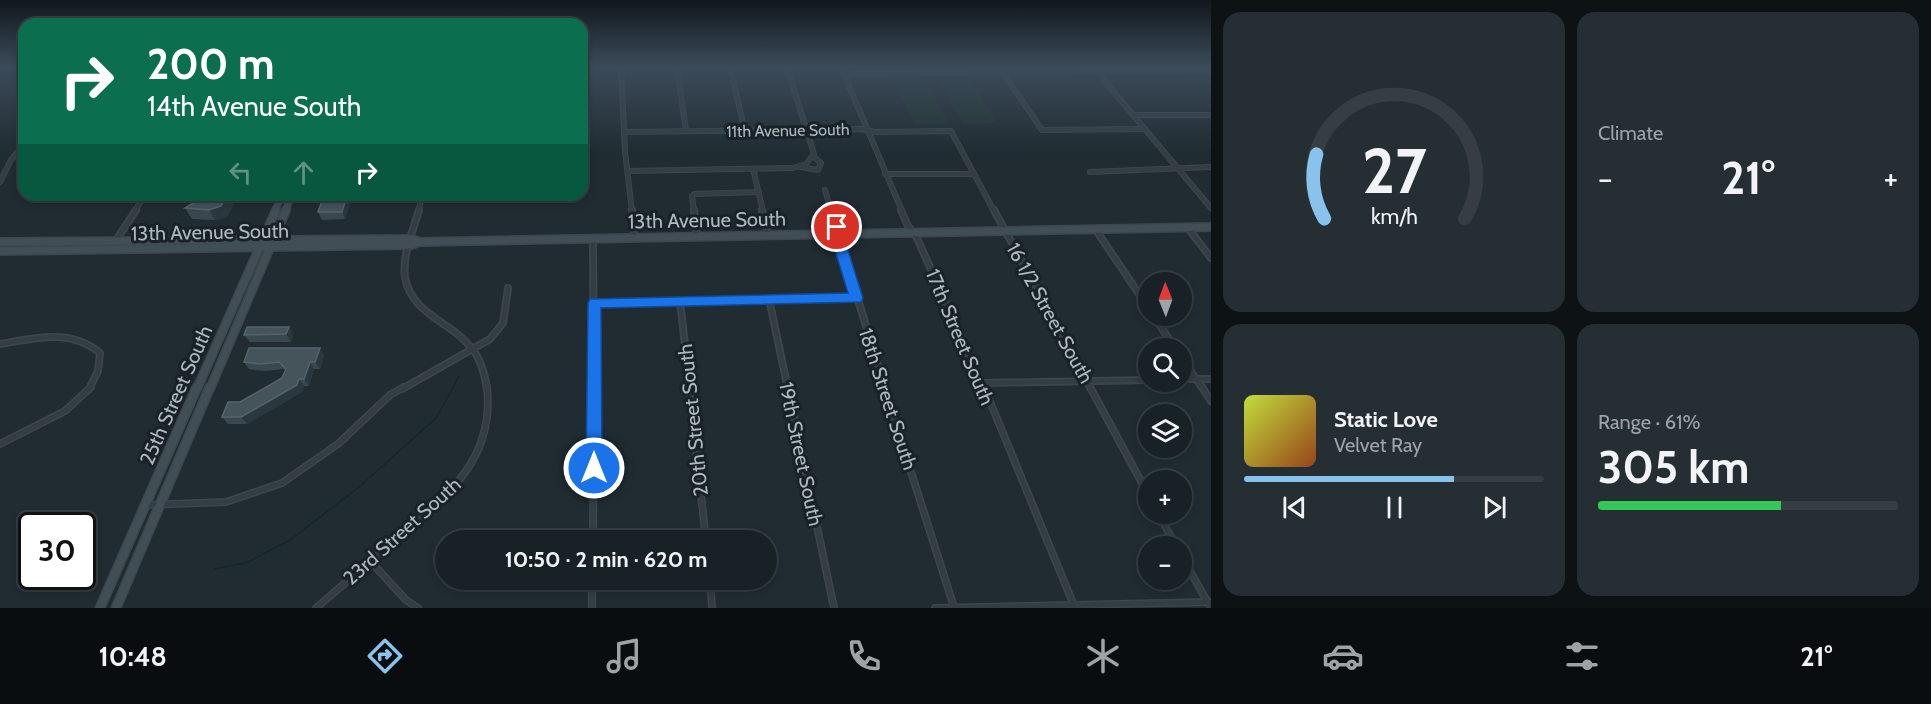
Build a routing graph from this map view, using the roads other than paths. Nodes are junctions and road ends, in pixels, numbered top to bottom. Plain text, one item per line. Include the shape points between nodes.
1 (622, 95) edge
2 (681, 95) edge
3 (737, 95) edge
4 (796, 95) edge
5 (853, 95) edge
6 (1018, 95) edge
7 (1116, 95) edge
8 (1133, 115) junction
9 (1211, 115) edge
10 (1145, 129) junction
11 (807, 130) junction
12 (686, 131) junction
13 (745, 131) junction
14 (867, 131) junction
15 (951, 131) joint
16 (624, 132) junction
17 (18, 151) edge
18 (813, 156) junction
19 (800, 167) junction
20 (1211, 167) edge
21 (753, 169) junction
22 (1179, 169) junction
23 (628, 171) junction
24 (1089, 172) dead end
25 (885, 174) junction
26 (974, 174) junction
27 (0, 182) edge
28 (825, 190) dead end
29 (759, 192) junction
30 (141, 201) edge
31 (279, 201) edge
32 (289, 201) edge
33 (421, 201) edge
34 (1211, 208) edge
35 (1211, 227) edge
36 (1188, 228) junction
37 (1096, 230) junction
38 (1006, 231) junction
39 (913, 233) junction
40 (837, 234) junction
41 (768, 235) junction
42 (698, 236) junction
43 (634, 237) junction
44 (593, 238) junction
45 (116, 241) junction
46 (0, 242) edge
47 (411, 242) junction
48 (261, 244) junction
49 (271, 244) junction
50 (111, 249) junction
51 (0, 251) edge
52 (1211, 258) edge
53 (508, 288) dead end
54 (1138, 293) edge
55 (856, 298) junction
56 (769, 299) junction
57 (680, 301) junction
58 (595, 303) junction
59 (0, 344) edge
60 (473, 350) junction
61 (1192, 373) edge
62 (1192, 379) edge
63 (1196, 379) junction
64 (1211, 379) edge
65 (1138, 380) edge
66 (1087, 381) junction
67 (982, 383) junction
68 (1211, 401) edge
69 (0, 444) edge
70 (1138, 475) edge
71 (145, 505) junction
72 (160, 505) junction
73 (593, 530) edge
74 (705, 530) edge
75 (370, 561) junction
76 (1192, 574) edge
77 (592, 590) edge
78 (711, 590) edge
79 (1209, 604) edge
80 (1075, 606) edge
81 (100, 608) edge
82 (116, 608) edge
83 (316, 608) edge
84 (418, 608) edge
85 (592, 608) edge
86 (712, 608) edge
87 (834, 608) edge
88 (936, 608) edge
89 (954, 608) edge

1 - 16 street
2 - 12 street
3 - 13 street
4 - 11 street
5 - 14 street, 17th Street South
6 - 10 street via 1042,130
7 - 8 street
8 - 9 street
8 - 10 street
10 - 22 street
11 - 13 street, 11th Avenue South
11 - 14 street, 11th Avenue South
11 - 18 street
12 - 13 street, 11th Avenue South
12 - 16 street, 11th Avenue South
14 - 15 street, 11th Avenue South
14 - 25 street, 17th Street South
15 - 26 street, 16 1/2 Street South
16 - 23 street
17 - 27 street
18 - 19 street
18 - 19 street via 820,162 818,170
19 - 21 street
20 - 22 street
21 - 23 street
21 - 29 street
22 - 24 street
22 - 34 street
23 - 43 street
25 - 26 street
25 - 39 street, 17th Street South
26 - 38 street, 16 1/2 Street South
28 - 40 street, 18th Street South
29 - 41 street
29 - 42 street via 694,194
30 - 45 street
31 - 48 main road, 25th Street South
32 - 49 main road, 25th Street South
33 - 47 street, 23rd Street South
35 - 36 main road, 13th Avenue South
36 - 37 main road, 13th Avenue South
36 - 52 street
37 - 38 main road, 13th Avenue South
37 - 54 street
38 - 39 main road, 13th Avenue South
38 - 66 street, 16 1/2 Street South
39 - 40 main road, 13th Avenue South
39 - 67 street, 17th Street South
40 - 41 main road, 13th Avenue South
40 - 55 street, 18th Street South
41 - 42 main road, 13th Avenue South
42 - 43 main road, 13th Avenue South
43 - 44 main road, 13th Avenue South
44 - 47 main road, 13th Avenue South
44 - 58 street
45 - 46 main road, 13th Avenue South
45 - 48 main road, 13th Avenue South
45 - 50 street
47 - 49 main road, 13th Avenue South
47 - 60 street, 23rd Street South via 405,276 411,295 422,309
48 - 49 main road, 13th Avenue South
48 - 50 main road, 13th Avenue South
48 - 71 main road, 25th Street South
49 - 72 main road, 25th Street South
50 - 51 main road, 13th Avenue South
53 - 60 street via 499,331
55 - 56 street
55 - 89 street, 18th Street South
56 - 57 street
56 - 87 street, 19th Street South
57 - 58 street
57 - 74 street, 20th Street South
58 - 73 street
59 - 69 street via 68,335 91,344 100,352 100,360 93,384 73,405
60 - 72 street via 390,396 338,444 282,483 226,502
60 - 75 street, 23rd Street South via 489,390 490,408 476,454 452,492
61 - 63 street
62 - 63 street
63 - 64 street
63 - 68 street
65 - 66 street
66 - 67 street
66 - 70 street, 16 1/2 Street South
67 - 80 street, 17th Street South
71 - 72 street
71 - 81 main road, 25th Street South
72 - 82 main road, 25th Street South
75 - 83 street, 23rd Street South
75 - 84 street
76 - 79 street
77 - 85 street
78 - 86 street
79 - 80 street
80 - 89 street
88 - 89 street

